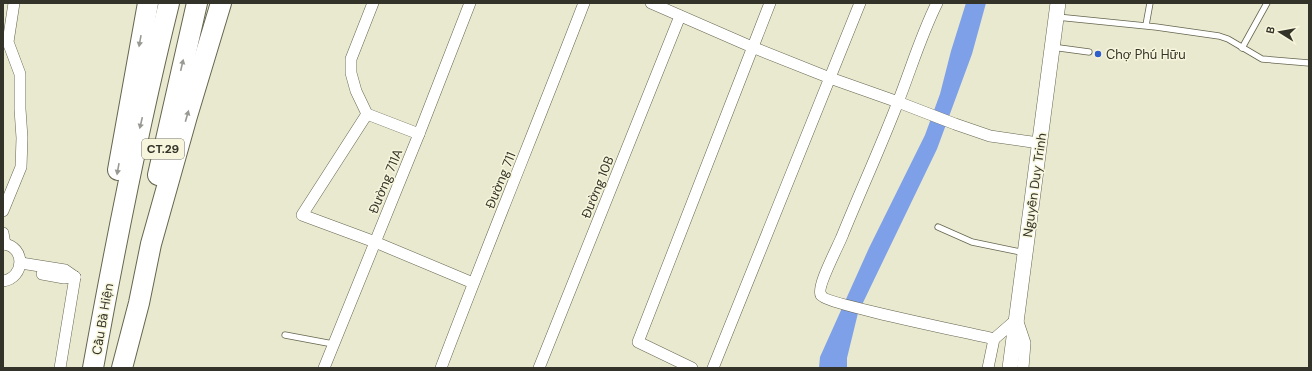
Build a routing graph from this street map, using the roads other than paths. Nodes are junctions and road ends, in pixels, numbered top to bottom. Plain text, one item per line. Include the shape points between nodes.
1 (14, 3) edge
2 (148, 3) edge
3 (169, 3) edge
4 (197, 3) edge
5 (221, 3) edge
6 (373, 3) edge
7 (470, 3) edge
8 (584, 3) edge
9 (650, 3) edge
10 (770, 3) edge
11 (860, 3) edge
12 (937, 3) edge
13 (1150, 3) edge
14 (1268, 3) edge
15 (1057, 10) edge
16 (680, 16) junction
17 (1146, 25) junction
18 (6, 42) edge
19 (752, 47) junction
20 (1052, 47) junction
21 (1242, 48) junction
22 (1089, 52) dead end
23 (1309, 63) edge
24 (830, 78) junction
25 (898, 102) junction
26 (367, 114) junction
27 (419, 134) junction
28 (1039, 144) junction
29 (3, 211) edge
30 (938, 227) dead end
31 (4, 240) edge
32 (375, 242) junction
33 (1025, 253) junction
34 (107, 264) junction
35 (20, 266) junction
36 (3, 281) edge
37 (473, 283) junction
38 (136, 299) junction
39 (1017, 319) junction
40 (285, 336) dead end
41 (994, 339) junction
42 (334, 344) junction
43 (88, 367) edge
44 (60, 368) edge
45 (121, 368) edge
46 (324, 368) edge
47 (441, 368) edge
48 (538, 368) edge
49 (692, 368) edge
50 (713, 368) edge
51 (988, 368) edge
52 (1010, 368) edge
53 (1023, 368) edge

1 - 18 street
2 -> 34 highway
3 -> 34 highway, CT.29
38 -> 4 highway, CT.29 via 164,145
38 -> 5 highway
6 - 26 street via 351,60 351,73 356,91
7 - 27 street, Đường 711A
8 - 37 street, Đường 711
9 - 16 street
10 - 19 street
11 - 24 street
12 - 25 street via 924,29
13 - 17 lane
14 - 21 lane
15 - 17 lane
15 - 20 main road, Nguyễn Duy Trinh
16 - 19 street
16 - 48 street, Đường 10B
17 - 21 lane via 1219,36
18 - 29 street via 20,74 22,138 21,167
19 - 24 street
19 - 49 street via 638,342
20 - 22 lane
20 - 28 main road, Nguyễn Duy Trinh
21 - 23 lane via 1262,59
24 - 25 street
24 - 50 street
25 - 28 street via 990,136
25 - 41 street via 821,283 821,296 875,312
26 - 27 street
26 - 32 street via 302,215
27 - 32 street, Đường 711A
28 - 33 main road, Nguyễn Duy Trinh
30 - 33 lane via 972,242
31 - 35 street via 18,252
32 - 37 street
32 - 42 street, Đường 711A
33 - 39 main road, Nguyễn Duy Trinh
34 - 43 highway
35 - 36 street via 16,275
35 - 44 street via 65,270 75,276
37 - 47 street, Đường 711
38 - 45 highway, Cầu Bà Hiện / CT.29
39 - 41 street
39 - 52 main road, Nguyễn Duy Trinh
39 - 53 street via 1026,343
40 - 42 lane
41 - 51 street
42 - 46 street, Đường 711A

